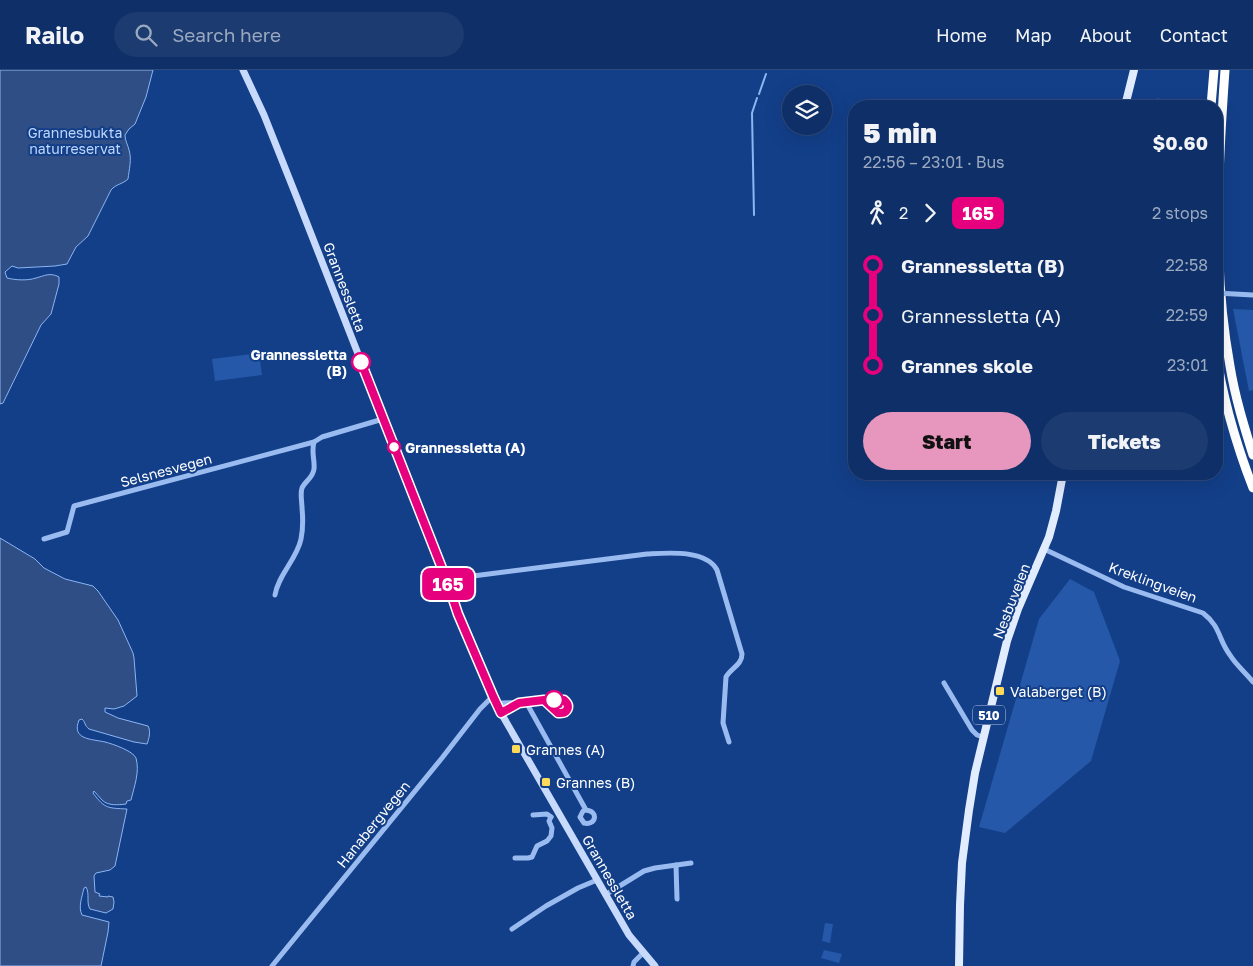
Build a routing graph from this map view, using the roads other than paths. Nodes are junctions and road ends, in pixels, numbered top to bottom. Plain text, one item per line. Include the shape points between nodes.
1 (243, 70) edge
2 (1134, 70) edge
3 (1214, 70) edge
4 (1225, 70) edge
5 (1126, 100) edge
6 (1212, 100) edge
7 (1223, 104) edge
8 (1223, 293) edge
9 (1253, 295) edge
10 (1223, 316) edge
11 (1223, 392) edge
12 (383, 419) junction
13 (314, 442) junction
14 (1253, 455) edge
15 (1062, 480) edge
16 (1253, 488) edge
17 (44, 539) dead end
18 (1044, 549) junction
19 (447, 581) junction
20 (275, 595) dead end
21 (1253, 682) edge
22 (944, 683) dead end
23 (493, 696) junction
24 (544, 700) dead end
25 (526, 702) junction
26 (519, 703) junction
27 (497, 704) junction
28 (501, 713) junction
29 (983, 737) junction
30 (729, 742) dead end
31 (586, 810) dead end
32 (558, 813) junction
33 (534, 815) dead end
34 (551, 817) junction
35 (515, 858) dead end
36 (691, 863) dead end
37 (676, 865) junction
38 (597, 880) junction
39 (606, 894) junction
40 (677, 899) dead end
41 (512, 929) dead end
42 (643, 953) junction
43 (272, 966) edge
44 (633, 966) edge
45 (655, 966) edge
46 (959, 966) edge

1 - 12 main road, Grannessletta via 283,161
2 - 5 main road
3 - 6 highway
4 - 7 highway
8 - 9 street, bridge
10 - 14 highway via 1233,385
11 - 16 highway
12 - 13 street, Selsnesvegen
12 - 19 main road, Grannessletta
13 - 17 street, Selsnesvegen via 74,506 67,532
13 - 20 street via 314,470 301,492 299,546
15 - 18 main road, Nesbuveien / 510
18 - 21 street, Kreklingveien via 1124,587 1203,613 1217,627 1230,657
18 - 29 main road, Nesbuveien / 510 via 1007,641
19 - 23 main road, Grannessletta
19 - 30 street via 673,552 708,560 717,570 742,654 741,662 726,677 722,723
22 - 29 street via 972,730
23 - 27 main road, Grannessletta
23 - 43 street, Hanabergvegen
24 - 25 street
25 - 26 street
25 - 31 street
26 - 27 street
26 - 28 street
27 - 28 main road, Grannessletta
28 - 32 main road, Grannessletta
29 - 46 main road, Nesbuveien / 510 via 964,845
32 - 34 street
32 - 38 main road, Grannessletta
33 - 34 street via 547,814
34 - 35 street via 549,839 537,846 532,857
36 - 37 street
37 - 39 street via 644,871
37 - 40 street
38 - 39 main road, Grannessletta
38 - 41 street via 546,906
39 - 42 main road, Grannessletta
42 - 44 street
42 - 45 main road, Grannessletta

